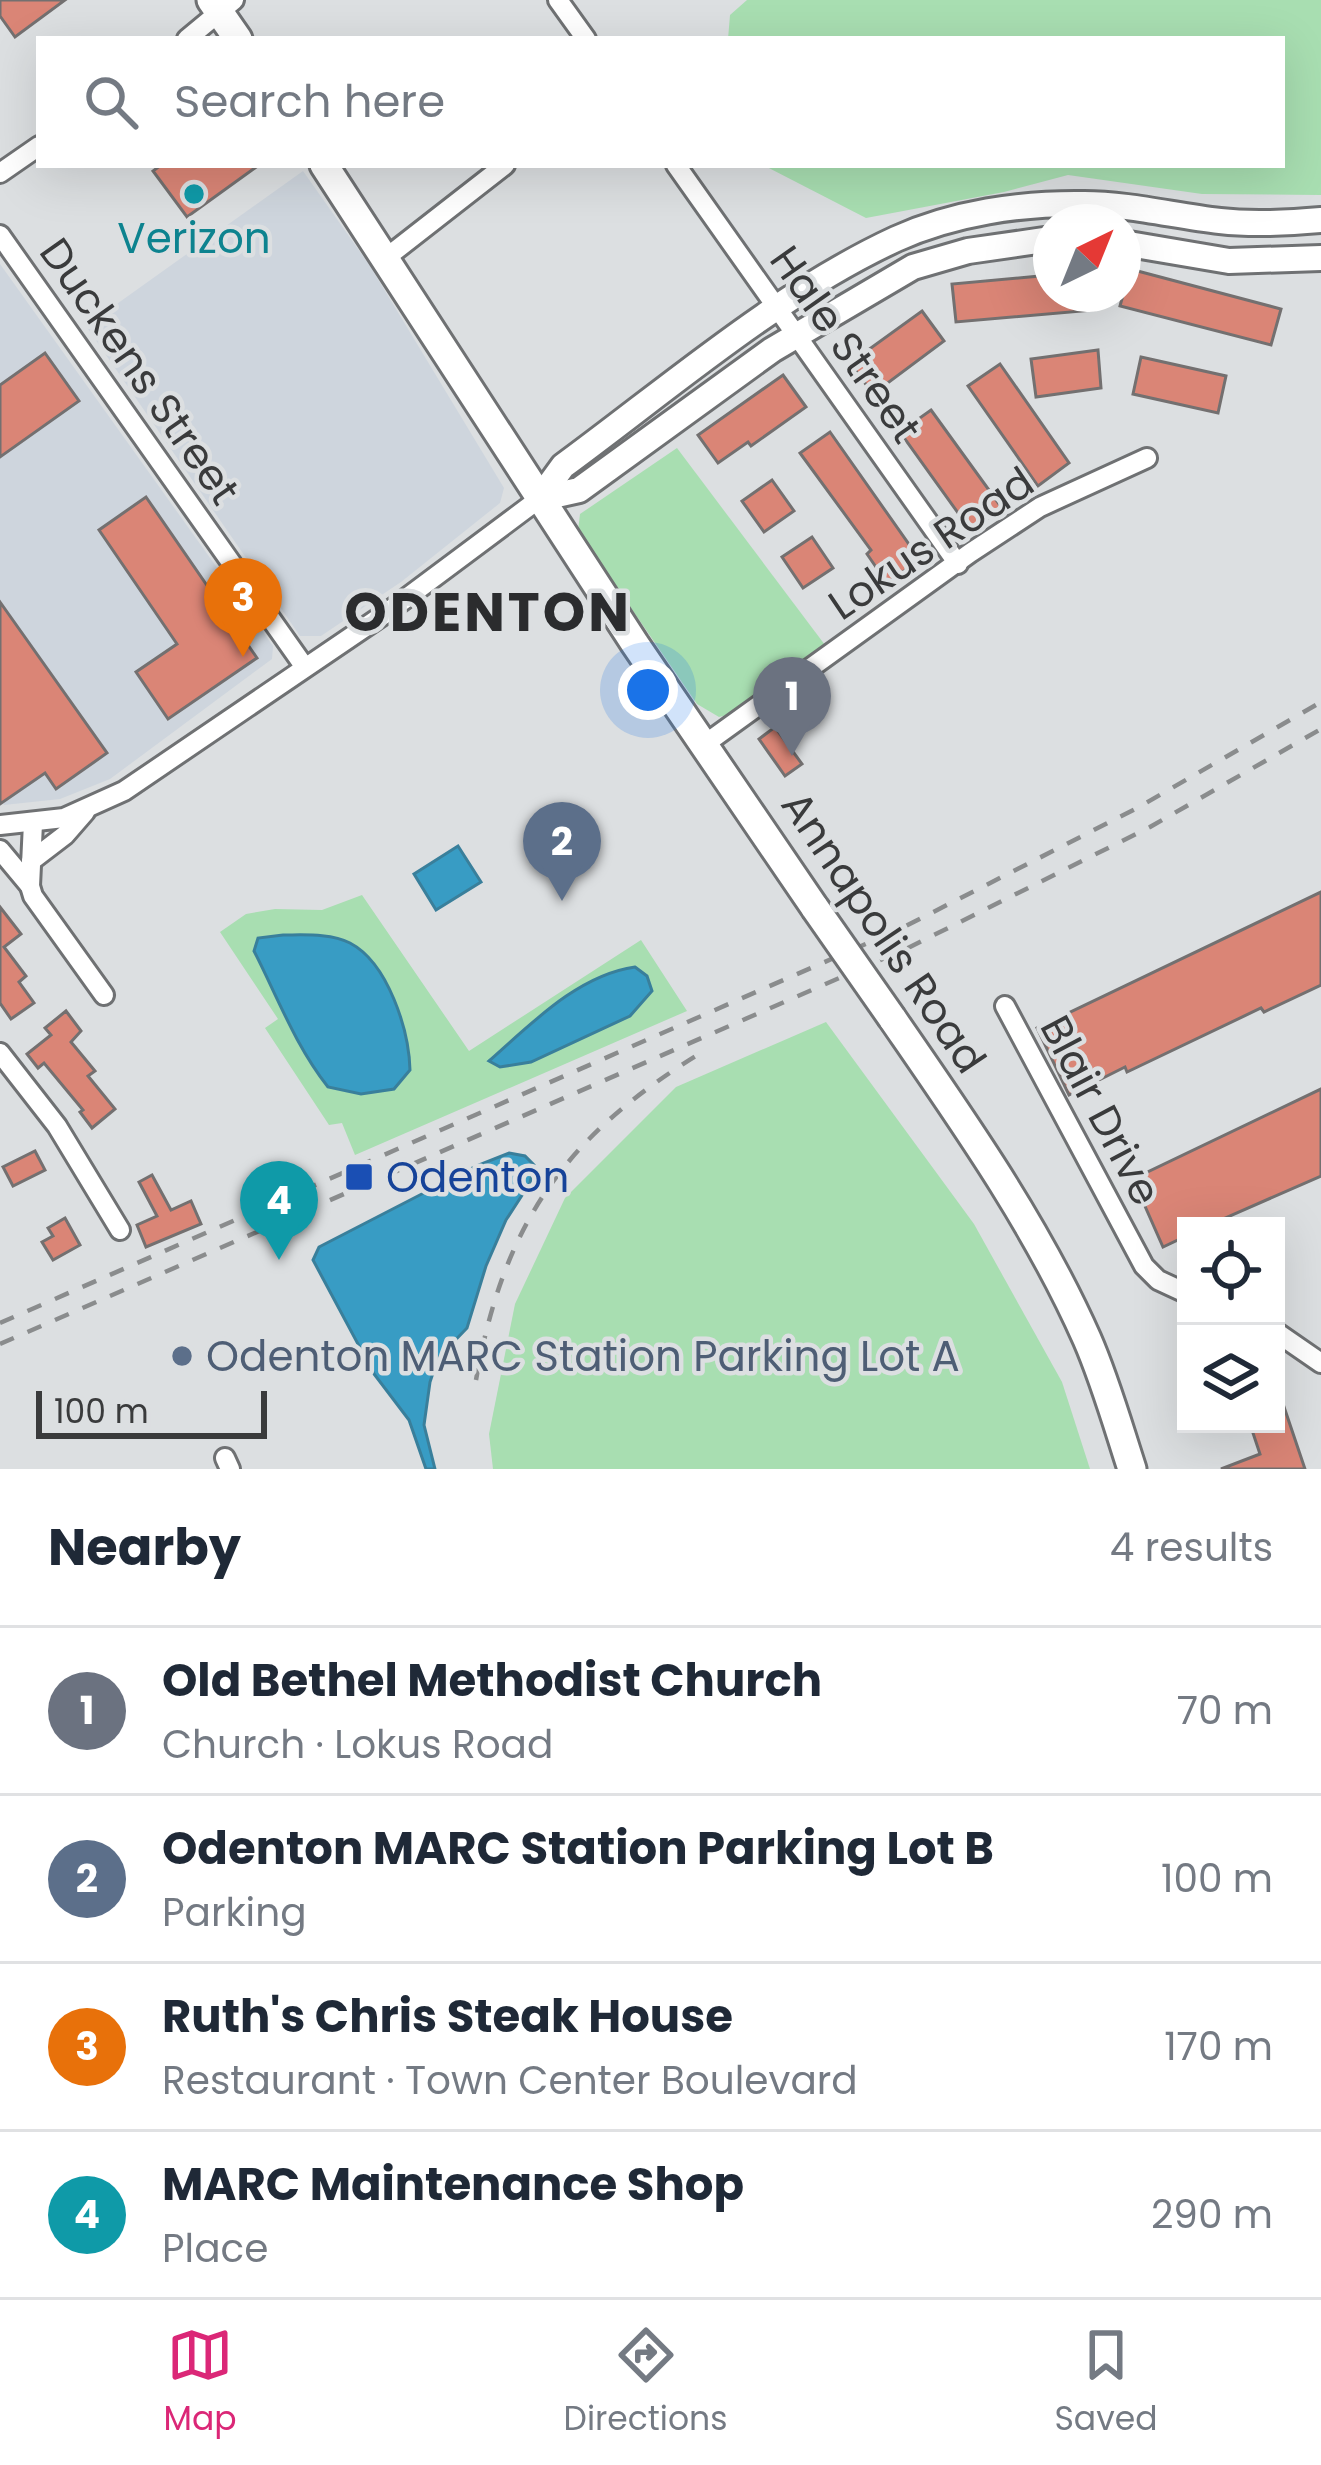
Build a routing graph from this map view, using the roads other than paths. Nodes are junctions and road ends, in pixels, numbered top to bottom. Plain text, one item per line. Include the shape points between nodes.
1 (558, 0) edge
2 (222, 4) edge
3 (191, 36) edge
4 (237, 36) edge
5 (584, 36) edge
6 (36, 148) edge
7 (326, 168) edge
8 (501, 168) edge
9 (678, 168) edge
10 (0, 173) edge
11 (1321, 220) edge
12 (0, 235) edge
13 (1033, 241) edge
14 (1141, 245) edge
15 (387, 256) junction
16 (1321, 258) edge
17 (778, 308) junction
18 (796, 335) junction
19 (1148, 458) dead end
20 (539, 499) junction
21 (958, 564) junction
22 (304, 666) junction
23 (705, 744) junction
24 (86, 812) junction
25 (33, 823) junction
26 (0, 825) edge
27 (0, 850) edge
28 (31, 861) junction
29 (30, 886) junction
30 (104, 995) dead end
31 (1005, 1006) dead end
32 (0, 1053) edge
33 (120, 1230) dead end
34 (1177, 1289) edge
35 (1285, 1338) edge
36 (1321, 1364) edge
37 (1132, 1469) edge

1 - 5 street
2 - 3 street
2 - 4 main road
6 - 10 street
7 - 15 main road, Annapolis Road
8 - 15 street
9 - 17 street, Hale Street
11 - 17 street via 1226,222 1087,203 1005,208 898,238
12 - 22 street, Duckens Street
13 - 18 street via 913,267
14 - 16 street via 1229,261
15 - 20 main road, Annapolis Road
17 - 18 street, Hale Street
17 - 20 street via 563,466
18 - 20 street via 579,490
18 - 21 street, Hale Street
19 - 21 street, Lokus Road via 1040,507
20 - 22 street
20 - 23 main road, Annapolis Road
21 - 23 street, Lokus Road
22 - 24 street
23 - 37 main road, Annapolis Road, bridge via 993,1166 1088,1342
24 - 25 street
24 - 28 street
25 - 26 street
25 - 28 street
27 - 29 street
28 - 29 street
29 - 30 street
31 - 34 street, Blair Drive via 1144,1266
32 - 33 street via 57,1126
35 - 36 street

